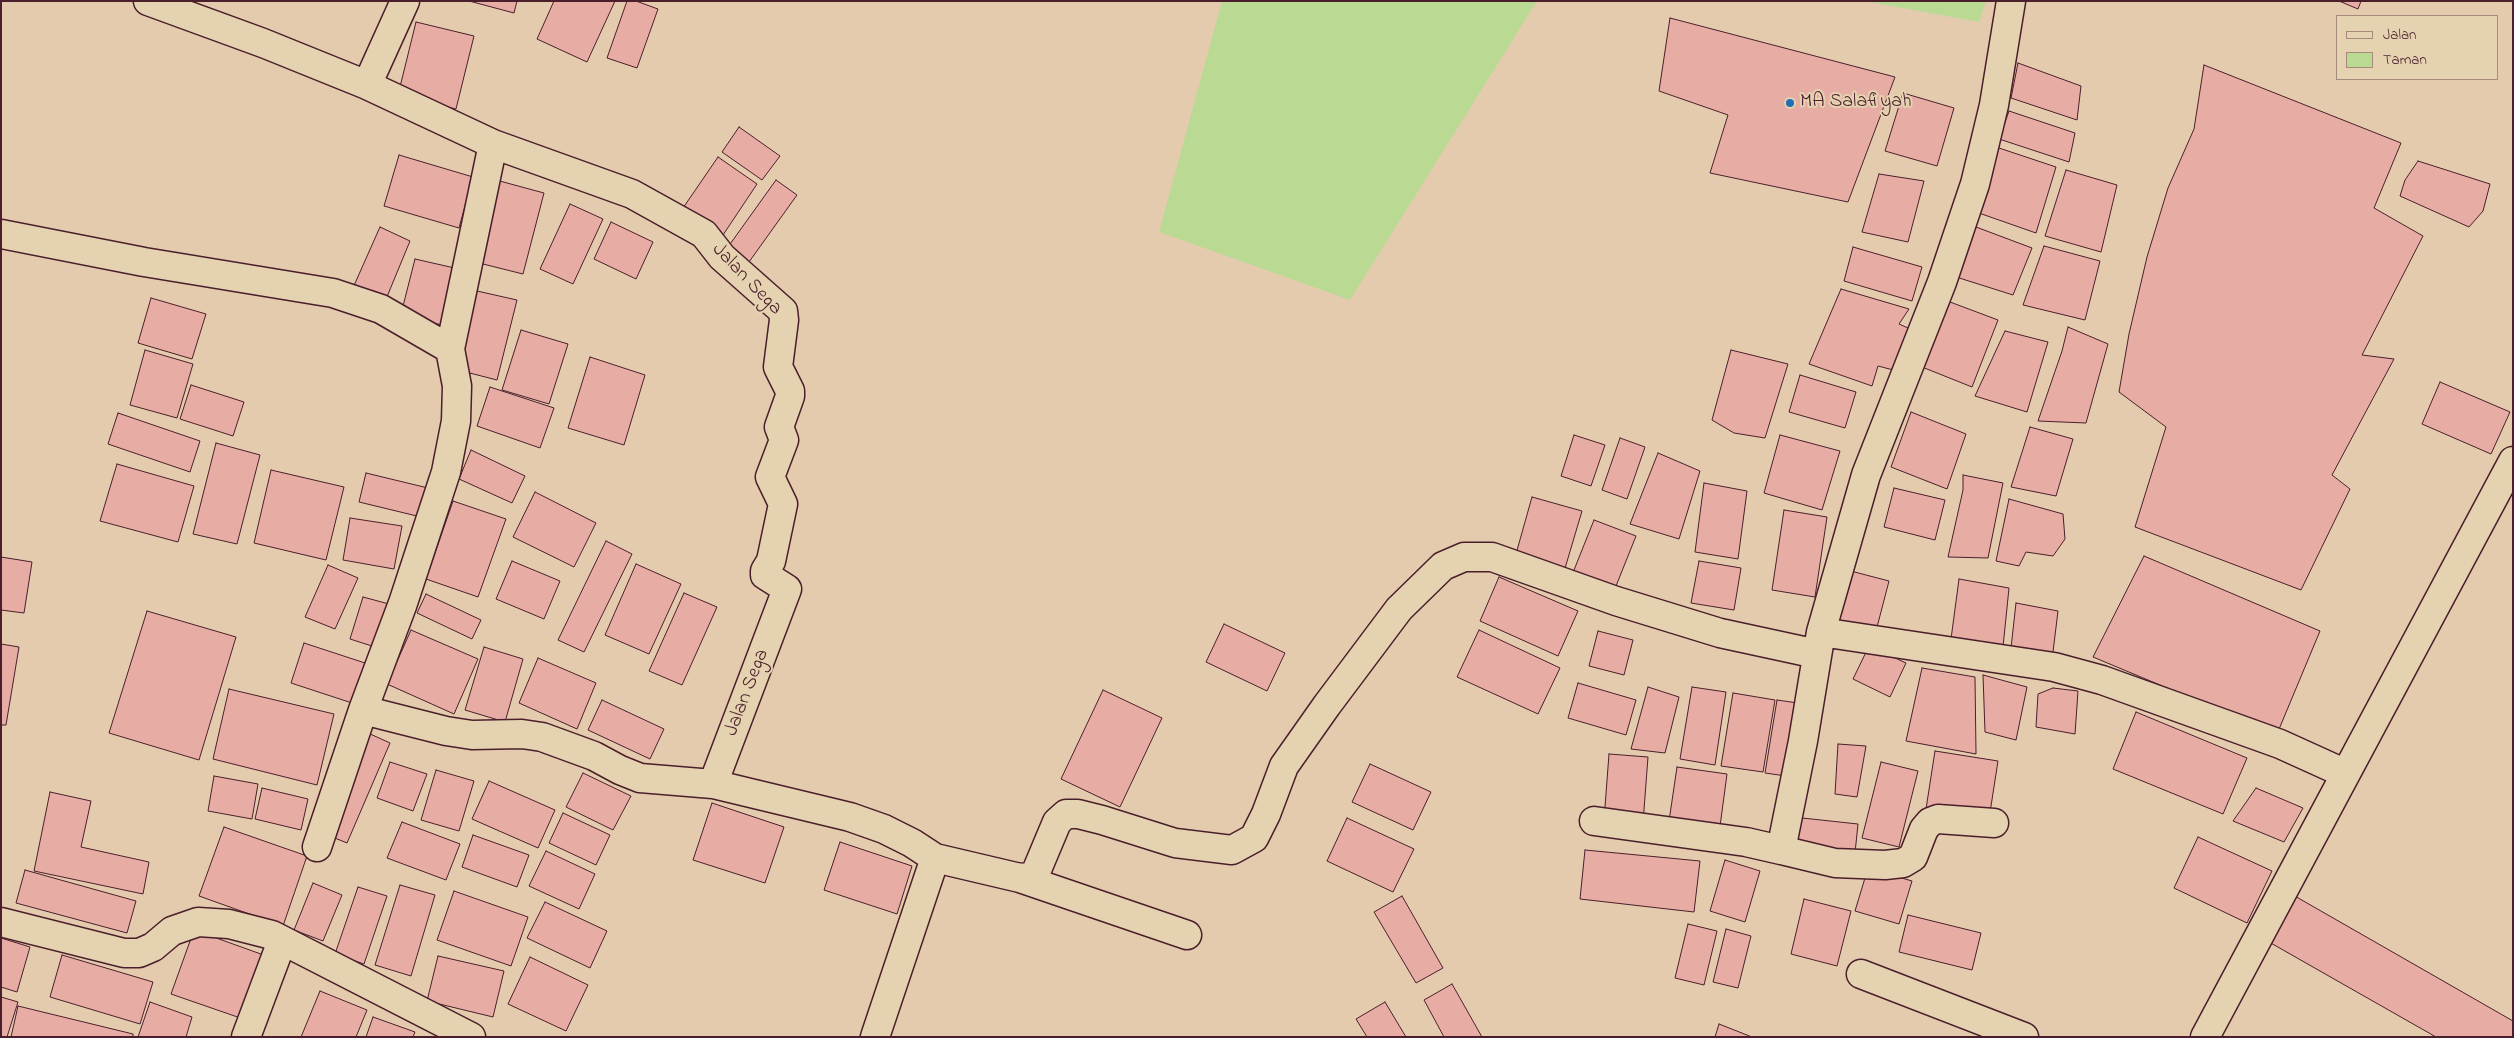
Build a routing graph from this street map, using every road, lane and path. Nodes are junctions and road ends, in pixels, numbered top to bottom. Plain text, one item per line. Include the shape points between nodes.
1 (148, 1) edge
2 (405, 1) edge
3 (2011, 1) edge
4 (367, 85) junction
5 (494, 144) junction
6 (1, 234) edge
7 (450, 349) junction
8 (2513, 461) edge
9 (1819, 643) junction
10 (363, 710) junction
11 (2344, 773) junction
12 (713, 784) junction
13 (1594, 821) dead end
14 (1994, 823) dead end
15 (317, 847) dead end
16 (1781, 850) junction
17 (935, 858) junction
18 (1020, 878) junction
19 (1, 922) edge
20 (1187, 935) dead end
21 (282, 940) junction
22 (1861, 974) dead end
23 (246, 1037) edge
24 (471, 1037) edge
25 (876, 1037) edge
26 (2024, 1037) edge
27 (2205, 1037) edge

1 - 4 street
2 - 4 street
3 - 9 street via 1994,105 1975,184 1942,282 1866,475
4 - 5 street
5 - 7 street
5 - 12 street, Jalan Sega via 632,194 704,234 722,257 783,311 778,367 790,396 778,428 784,440 770,476 783,504 771,561 765,574 787,589
6 - 7 street via 144,262 333,293 381,309
7 - 10 street via 457,386 456,421 446,472 403,603
8 - 11 street
9 - 11 street via 2062,669 2102,680 2280,744
9 - 16 street
9 - 18 street via 1720,633 1616,601 1492,557 1464,557 1443,566 1399,609 1333,696 1284,766 1254,838 1232,850 1184,844 1086,816 1066,814 1057,822 1036,872 1030,877
10 - 12 street via 472,735 542,737 594,756 640,778
10 - 15 street
11 - 27 street
12 - 17 street via 850,817 884,829
13 - 16 street via 1746,842
14 - 16 street via 1938,819 1930,822 1924,829 1914,857 1903,863 1835,863
17 - 18 street
17 - 25 street
18 - 20 street
19 - 21 street via 124,953 139,953 152,947 172,930 198,922 229,924
21 - 23 street
21 - 24 street
22 - 26 street

